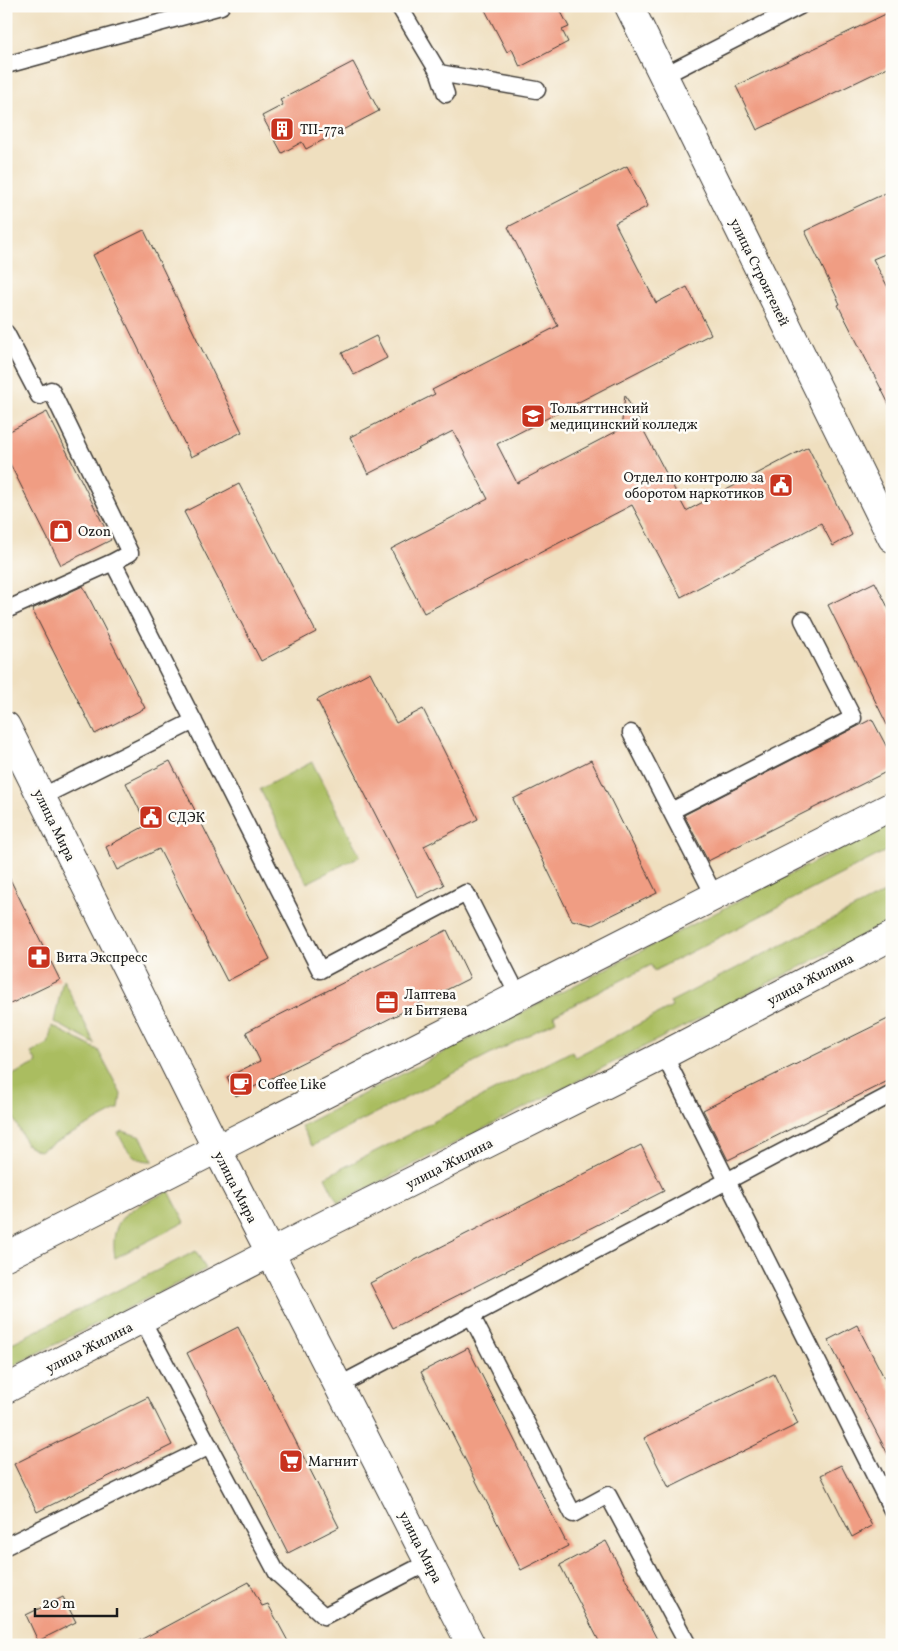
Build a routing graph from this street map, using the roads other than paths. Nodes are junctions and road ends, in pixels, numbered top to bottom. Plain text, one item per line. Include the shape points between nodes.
1 (221, 6) edge
2 (399, 6) edge
3 (629, 6) edge
4 (793, 8) edge
5 (6, 65) edge
6 (439, 73) junction
7 (663, 76) junction
8 (537, 90) dead end
9 (446, 94) dead end
10 (6, 333) edge
11 (892, 538) edge
12 (113, 562) junction
13 (6, 610) edge
14 (803, 620) dead end
15 (194, 721) junction
16 (6, 726) edge
17 (631, 733) dead end
18 (41, 797) junction
19 (892, 806) edge
20 (670, 811) junction
21 (715, 897) junction
22 (892, 936) edge
23 (518, 995) junction
24 (664, 1055) junction
25 (892, 1094) edge
26 (217, 1149) junction
27 (726, 1181) junction
28 (270, 1254) junction
29 (6, 1256) edge
30 (471, 1315) junction
31 (142, 1320) junction
32 (338, 1386) junction
33 (6, 1389) edge
34 (210, 1446) junction
35 (892, 1510) edge
36 (6, 1546) edge
37 (429, 1562) junction
38 (471, 1645) edge
39 (688, 1645) edge

1 - 5 lane
2 - 6 lane
3 - 7 main road, улица Строителей
4 - 7 lane
6 - 8 lane
6 - 9 lane
7 - 11 main road, улица Строителей
10 - 12 lane via 39,396 51,390 130,553
12 - 13 lane
12 - 15 lane
14 - 20 lane via 853,718
15 - 18 lane
15 - 23 lane via 320,970 466,893
16 - 18 main road, улица Мира
17 - 20 lane
18 - 26 main road, улица Мира
19 - 21 main road
20 - 21 lane
21 - 23 main road
22 - 24 main road, улица Жилина
23 - 26 main road
24 - 27 lane
24 - 28 main road, улица Жилина
25 - 27 lane
26 - 28 main road, улица Мира
26 - 29 main road
27 - 30 lane
27 - 35 lane
28 - 31 main road, улица Жилина
28 - 32 main road, улица Мира
30 - 32 lane
30 - 39 lane via 573,1514 608,1495
31 - 33 main road, улица Жилина
31 - 34 lane
32 - 37 main road, улица Мира
34 - 36 lane
34 - 37 lane via 277,1574 324,1616
37 - 38 main road, улица Мира

